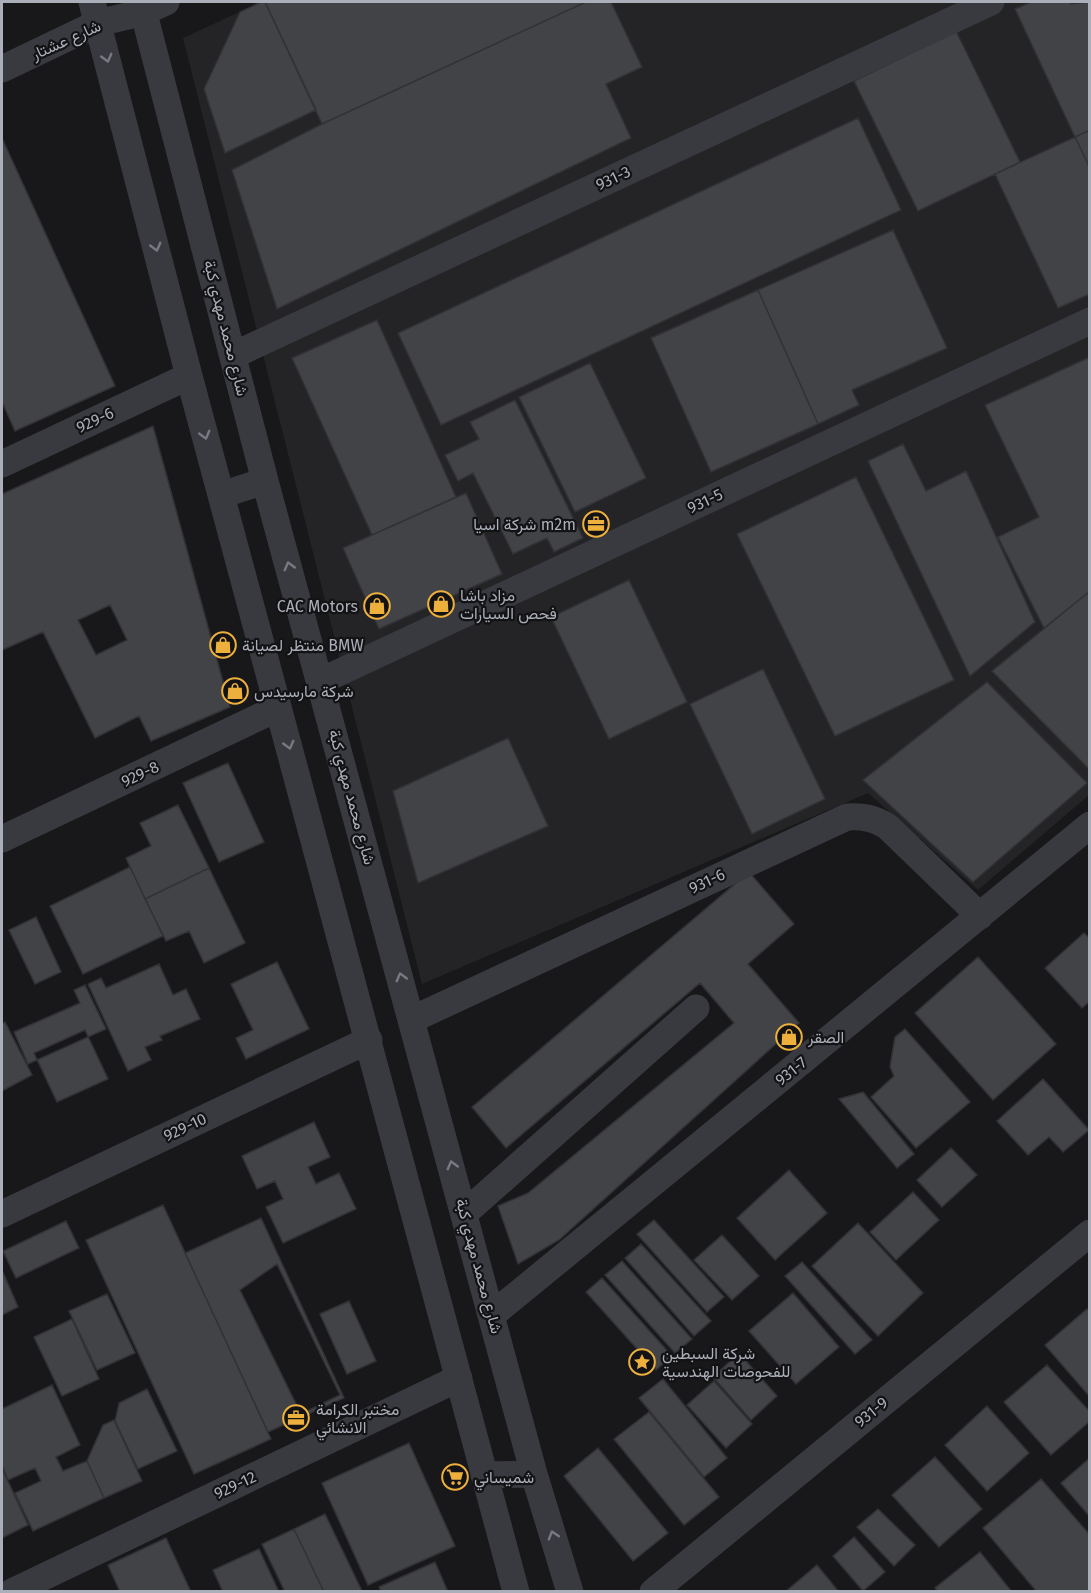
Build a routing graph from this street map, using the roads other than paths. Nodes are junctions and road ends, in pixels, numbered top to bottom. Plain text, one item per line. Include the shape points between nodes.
1 (992, 2) edge
2 (150, 5) edge
3 (95, 12) edge
4 (2, 69) edge
5 (1089, 321) edge
6 (234, 355) junction
7 (189, 376) junction
8 (2, 464) edge
9 (265, 481) junction
10 (221, 495) junction
11 (321, 681) junction
12 (278, 708) junction
13 (1089, 825) edge
14 (2, 839) edge
15 (981, 916) junction
16 (696, 1008) dead end
17 (413, 1020) junction
18 (369, 1040) junction
19 (465, 1212) junction
20 (2, 1214) edge
21 (1089, 1233) edge
22 (492, 1315) junction
23 (459, 1378) junction
24 (534, 1474) junction
25 (484, 1475) junction
26 (12, 1592) edge
27 (516, 1592) edge
28 (570, 1592) edge
29 (653, 1592) edge

1 - 6 street, 931-3
2 - 3 street, شارع عشتار
2 - 6 street, شارع محمد مهدي كبة
3 - 4 street, شارع عشتار
3 -> 7 street
5 - 11 street, 931-5
6 - 9 street, شارع محمد مهدي كبة
7 - 8 street, 929-6
7 -> 10 street
9 - 10 street
11 -> 9 street, شارع محمد مهدي كبة
10 - 12 street
17 -> 11 street, شارع محمد مهدي كبة
12 - 14 street, 929-8
12 -> 18 street
13 - 15 street, 931-7
15 - 17 street, 931-6 via 888,827 876,819 847,817
15 - 22 street, 931-7
16 - 19 street
19 -> 17 street, شارع محمد مهدي كبة
18 - 20 street, 929-10
18 - 23 street
19 - 22 street, شارع محمد مهدي كبة
21 - 29 street, 931-9
22 - 24 street, شارع محمد مهدي كبة
23 - 25 street
23 - 26 street, 929-12
24 - 25 street
28 -> 24 street, شارع محمد مهدي كبة
25 - 27 street

